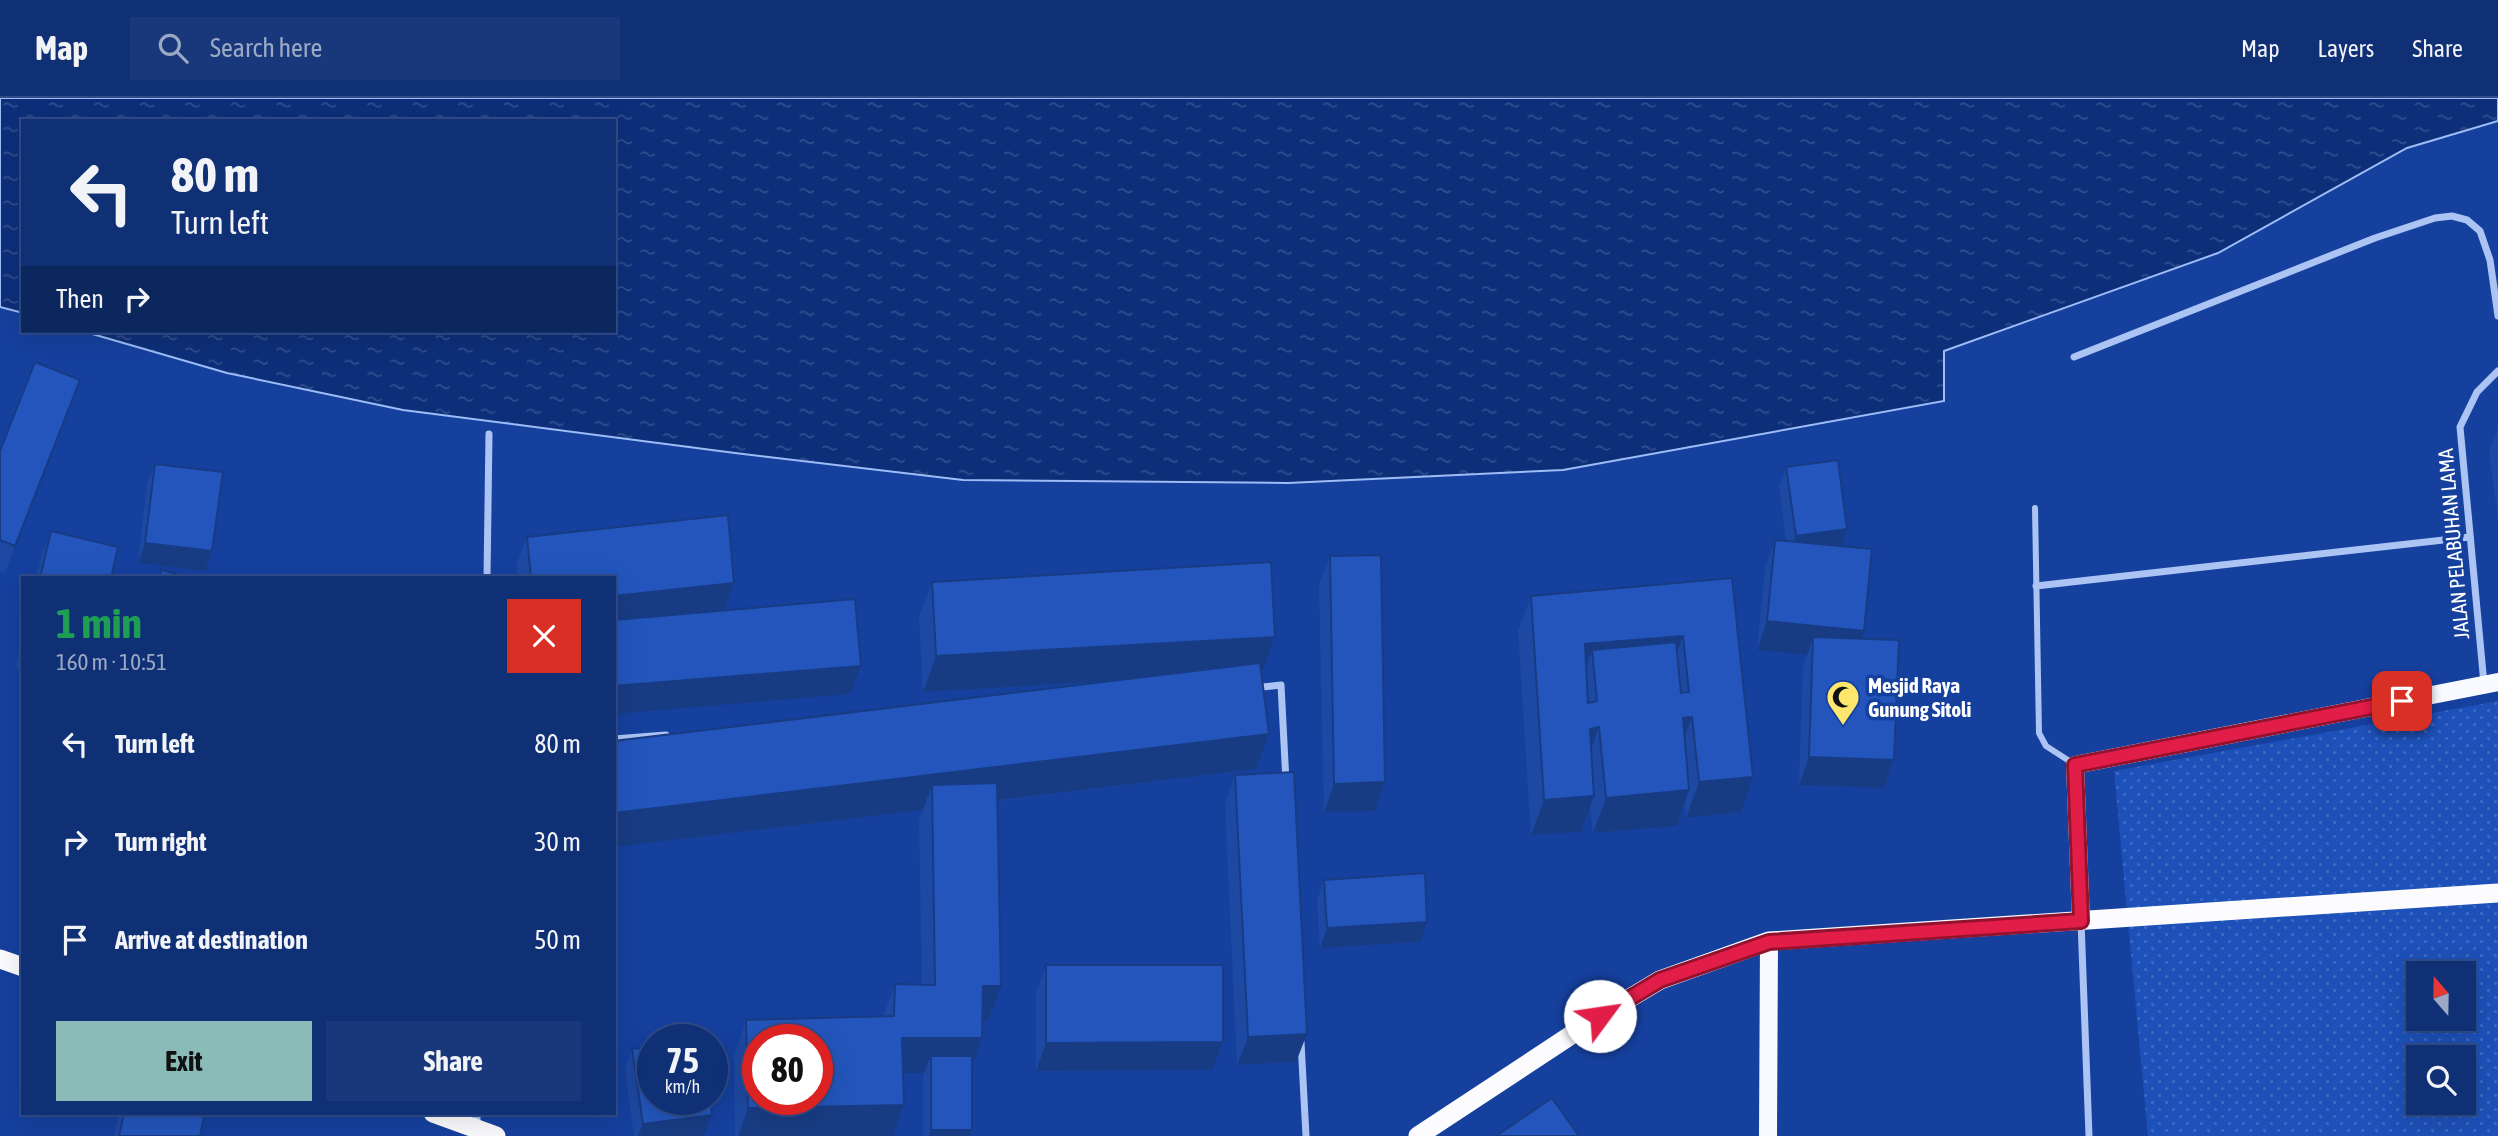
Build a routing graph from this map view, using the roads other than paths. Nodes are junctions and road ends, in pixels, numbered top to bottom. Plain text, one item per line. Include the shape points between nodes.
1 (2498, 316) edge
2 (2074, 357) dead end
3 (2498, 371) edge
4 (489, 434) dead end
5 (2035, 508) dead end
6 (2470, 537) junction
7 (487, 576) edge
8 (2036, 586) junction
9 (2491, 683) edge
10 (1239, 689) edge
11 (670, 735) edge
12 (616, 739) edge
13 (2075, 765) junction
14 (1287, 795) edge
15 (2498, 893) edge
16 (2081, 921) junction
17 (1769, 942) junction
18 (0, 959) edge
19 (21, 966) edge
20 (1300, 1027) edge
21 (444, 1115) edge
22 (477, 1121) edge
23 (496, 1136) edge
24 (1306, 1136) edge
25 (1418, 1136) edge
26 (1769, 1136) edge
27 (2090, 1136) edge

1 - 2 street via 2490,260 2480,231 2467,220 2452,216 2375,238
3 - 6 street, JALAN PELABUHAN LAMA via 2477,392 2460,427
4 - 7 street
5 - 8 street
6 - 8 street
6 - 9 street, JALAN PELABUHAN LAMA
8 - 13 street via 2039,733 2046,747
9 - 13 main road
10 - 14 street via 1281,685
11 - 12 street
13 - 16 main road
15 - 16 highway
16 - 17 highway
16 - 27 street
17 - 25 highway via 1660,980
17 - 26 main road
18 - 19 highway
20 - 24 street
21 - 22 highway
22 - 23 highway

